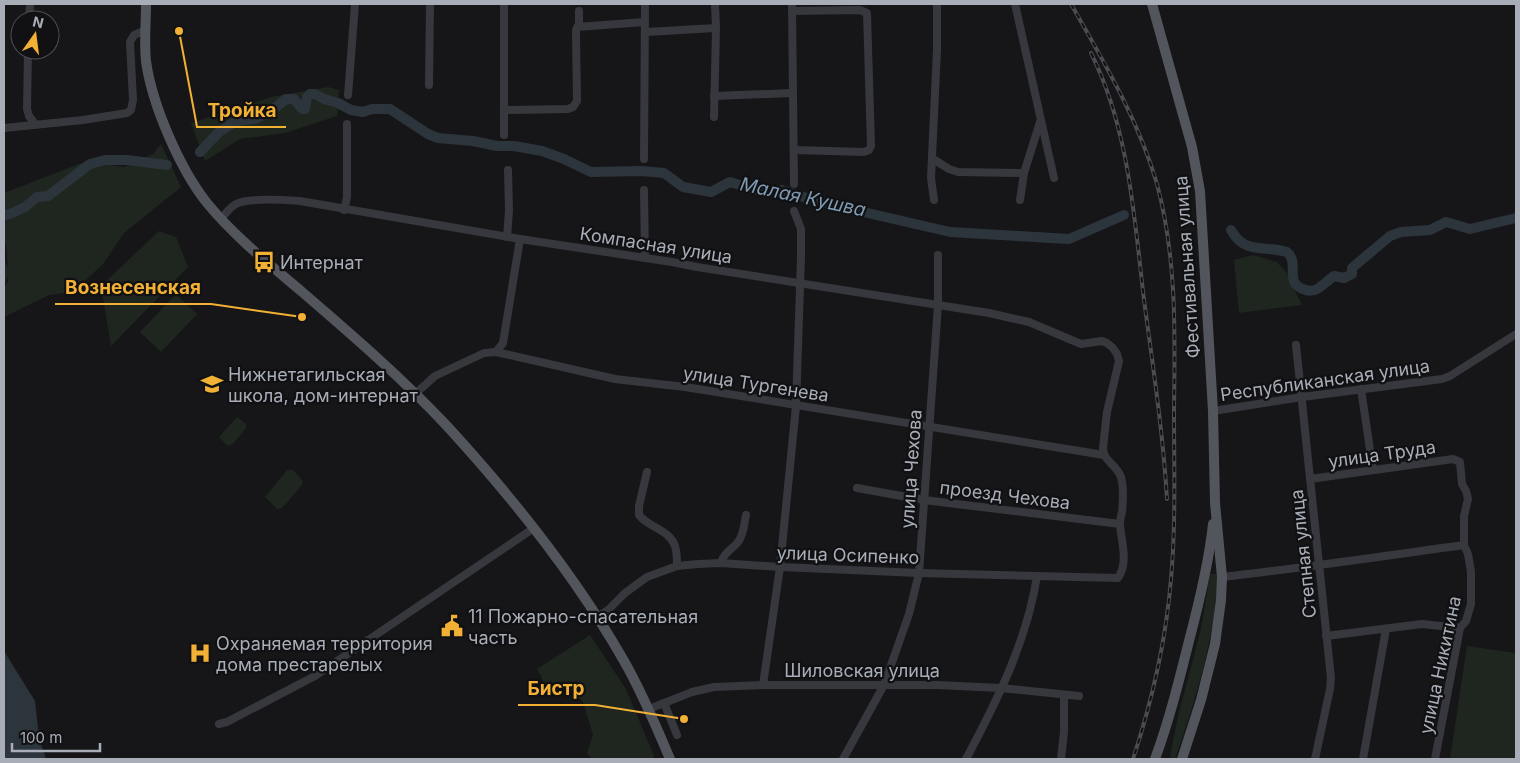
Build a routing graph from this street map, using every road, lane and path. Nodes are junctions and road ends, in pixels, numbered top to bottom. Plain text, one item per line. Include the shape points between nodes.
1 (146, 4) edge
2 (355, 4) edge
3 (430, 4) edge
4 (504, 4) edge
5 (645, 4) edge
6 (715, 4) edge
7 (937, 4) edge
8 (1015, 4) edge
9 (1152, 4) edge
10 (792, 8) edge
11 (579, 12) dead end
12 (645, 22) junction
13 (579, 26) junction
14 (716, 28) junction
15 (146, 30) junction
16 (646, 32) junction
17 (28, 60) edge
18 (429, 85) dead end
19 (793, 93) junction
20 (348, 95) dead end
21 (714, 96) junction
22 (504, 110) junction
23 (714, 117) dead end
24 (1040, 122) junction
25 (36, 124) junction
26 (347, 124) dead end
27 (4, 128) edge
28 (504, 135) dead end
29 (795, 150) junction
30 (933, 158) junction
31 (644, 159) dead end
32 (508, 170) dead end
33 (1024, 173) junction
34 (1054, 178) dead end
35 (794, 184) dead end
36 (644, 190) dead end
37 (934, 200) dead end
38 (1020, 200) dead end
39 (344, 210) junction
40 (794, 211) dead end
41 (222, 218) junction
42 (507, 237) junction
43 (520, 239) junction
44 (938, 255) dead end
45 (645, 258) junction
46 (800, 283) junction
47 (938, 305) junction
48 (1516, 334) edge
49 (1296, 345) dead end
50 (496, 352) junction
51 (1361, 389) junction
52 (415, 394) junction
53 (1302, 397) junction
54 (796, 406) junction
55 (1213, 410) junction
56 (928, 428) junction
57 (1104, 455) junction
58 (1458, 460) joint
59 (1373, 470) junction
60 (647, 472) dead end
61 (1310, 479) junction
62 (857, 488) dead end
63 (924, 500) junction
64 (1215, 503) junction
65 (746, 515) dead end
66 (1120, 524) junction
67 (534, 528) junction
68 (1464, 545) junction
69 (1207, 560) junction
70 (1221, 561) junction
71 (721, 563) junction
72 (1319, 564) junction
73 (677, 566) junction
74 (780, 568) junction
75 (919, 573) junction
76 (1037, 576) junction
77 (1222, 576) junction
78 (596, 617) junction
79 (1460, 628) junction
80 (1386, 629) junction
81 (1326, 636) junction
82 (763, 685) junction
83 (884, 685) junction
84 (1001, 688) junction
85 (1064, 695) junction
86 (1079, 696) dead end
87 (664, 703) junction
88 (649, 709) junction
89 (219, 724) dead end
90 (678, 736) dead end
91 (670, 759) edge
92 (843, 759) edge
93 (966, 759) edge
94 (1061, 759) edge
95 (1155, 759) edge
96 (1182, 759) edge
97 (1315, 759) edge
98 (1364, 759) edge
99 (1435, 759) edge

1 - 15 main road
2 - 20 street
3 - 18 street
4 - 22 street
5 - 12 street
6 - 14 street
7 - 30 street
8 - 24 street
9 - 55 main road, Фестивальная улица via 1192,147 1200,191
10 - 19 street
10 - 29 street via 860,10 867,13 871,146 864,152
11 - 13 street
12 - 13 street
12 - 16 street
13 - 22 street via 576,31 576,104 568,109
14 - 16 street
14 - 21 street
15 - 25 street via 130,42 131,110 121,115
15 - 41 main road via 146,61 153,93 172,143 196,188
16 - 31 street
17 - 25 street via 27,109
19 - 21 street
19 - 29 street
21 - 23 street
22 - 28 street
24 - 33 street
24 - 34 street
25 - 27 street
26 - 39 street via 347,197
29 - 35 street
30 - 33 street via 958,172
30 - 37 street
32 - 42 street
33 - 38 street
36 - 45 street
39 - 41 street, Компасная улица via 286,200 248,201 235,204
39 - 42 street, Компасная улица
40 - 46 street via 800,228
41 - 52 main road
42 - 43 street, Компасная улица
43 - 45 street, Компасная улица
43 - 50 street via 503,343
44 - 47 street, улица Чехова
45 - 46 street, Компасная улица
46 - 47 street, Компасная улица
46 - 54 street
47 - 56 street, улица Чехова
47 - 57 street, Компасная улица via 1029,322 1081,344 1107,343 1119,361 1107,412
48 - 51 street, Республиканская улица via 1442,379
49 - 53 street, Степная улица
50 - 52 street, улица Тургенева via 484,353 436,376
50 - 54 street, улица Тургенева via 615,379
51 - 53 street, Республиканская улица
51 - 59 street
52 - 67 main road via 446,425
53 - 55 street, Республиканская улица
53 - 61 street, Степная улица
54 - 56 street, улица Тургенева
54 - 74 street
55 - 64 main road, Фестивальная улица
56 - 57 street, улица Тургенева
56 - 63 street, улица Чехова
57 - 66 street via 1114,464 1123,486
58 - 59 street, улица Труда
58 - 68 street, улица Никитина via 1468,499 1464,516
59 - 61 street, улица Труда
60 - 73 street via 640,515 650,525 668,534 675,546
61 - 72 street, Степная улица
62 - 63 street, проезд Чехова
63 - 66 street, проезд Чехова
63 - 75 street, улица Чехова
64 - 69 main road, Фестивальная улица
64 - 70 main road, Фестивальная улица
65 - 71 street via 741,537
66 - 76 street, улица Осипенко via 1123,560 1122,573 1118,578
67 - 78 main road
67 - 89 street via 316,676
68 - 72 street
68 - 79 street, улица Никитина via 1471,572 1471,604 1466,621
69 - 70 main road
69 - 95 main road, Фестивальная улица via 1183,666
70 - 77 main road, Фестивальная улица
71 - 73 street, улица Осипенко
71 - 74 street, улица Осипенко
72 - 77 street
72 - 81 street, Степная улица
73 - 78 street, улица Осипенко via 647,577
74 - 75 street, улица Осипенко
74 - 82 street
75 - 76 street, улица Осипенко
75 - 83 street, улица Чехова via 909,614
76 - 84 street via 1028,620
77 - 96 main road, Фестивальная улица via 1215,644
78 - 88 main road
79 - 80 street via 1422,624
79 - 99 street, улица Никитина
80 - 81 street
80 - 98 street
81 - 97 street, Степная улица via 1330,689
82 - 83 street, Шиловская улица
82 - 87 street, Шиловская улица via 714,687
83 - 84 street, Шиловская улица
83 - 92 street, улица Чехова
84 - 85 street, Шиловская улица
84 - 93 street via 993,710
85 - 86 street, Шиловская улица
85 - 94 street
87 - 88 street, Шиловская улица
87 - 90 street
88 - 91 main road

